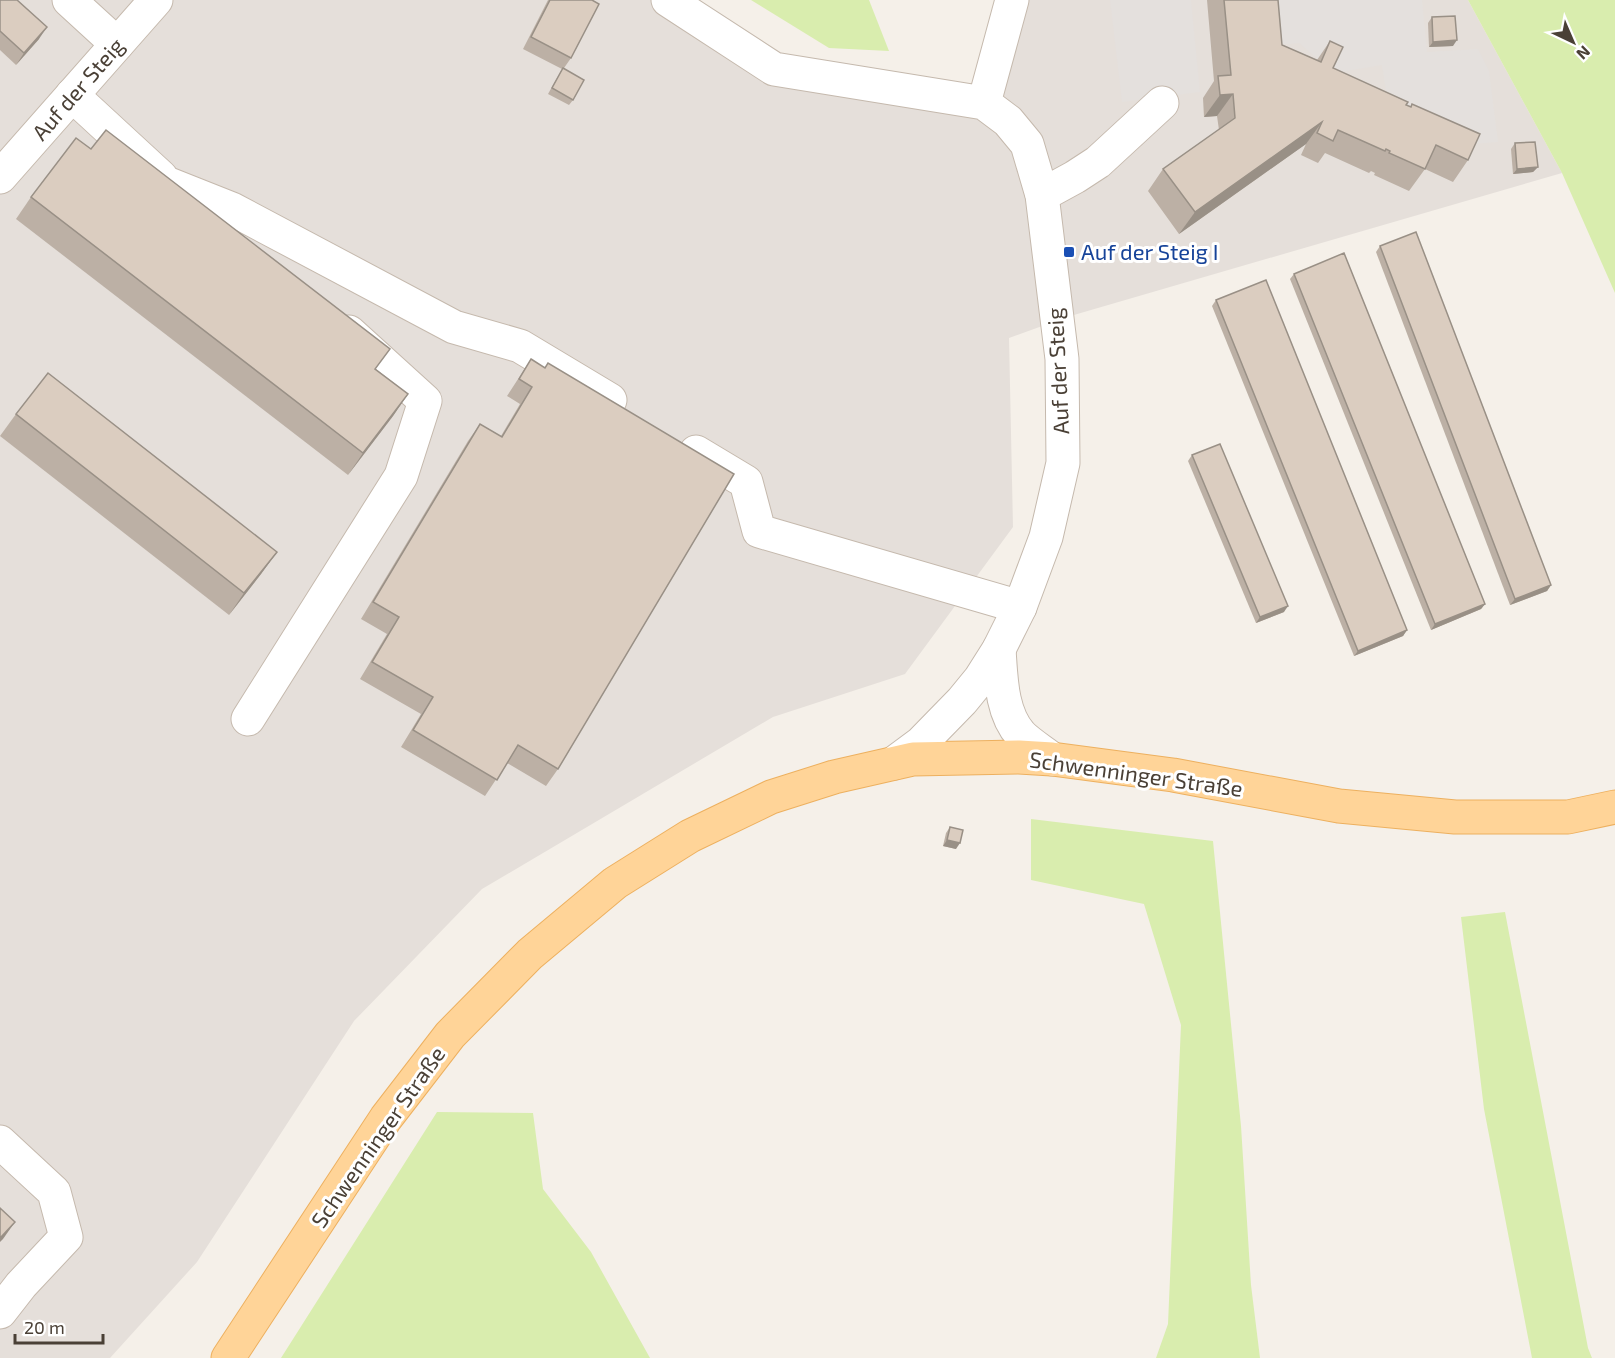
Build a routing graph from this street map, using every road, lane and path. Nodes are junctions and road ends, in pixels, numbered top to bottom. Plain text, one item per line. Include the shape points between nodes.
1 (69, 0) edge
2 (156, 0) edge
3 (668, 0) edge
4 (1012, 0) edge
5 (117, 44) junction
6 (72, 95) junction
7 (984, 103) junction
8 (1162, 103) dead end
9 (0, 177) edge
10 (169, 184) junction
11 (1042, 195) junction
12 (260, 258) edge
13 (324, 309) edge
14 (633, 414) edge
15 (674, 439) edge
16 (1020, 607) junction
17 (999, 649) junction
18 (248, 719) dead end
19 (1052, 759) junction
20 (894, 763) junction
21 (1615, 807) edge
22 (0, 1142) edge
23 (0, 1312) edge
24 (228, 1358) edge

1 - 5 street
2 - 5 street, Auf der Steig
3 - 7 street, Auf der Steig via 774,69
4 - 7 street
5 - 6 street, Auf der Steig
6 - 9 street, Auf der Steig
6 - 10 street
7 - 11 street, Auf der Steig via 1008,121 1028,144
8 - 11 street via 1098,162
10 - 12 street
10 - 14 street via 232,209 454,327 520,346
11 - 16 street, Auf der Steig via 1062,359 1063,463 1046,537
13 - 18 street via 425,401 401,476
15 - 16 street via 746,482 759,531
16 - 17 street, Auf der Steig
17 - 19 street via 1002,697 1008,711 1020,735
17 - 20 street, Auf der Steig via 962,701 921,743
19 - 20 main road, Schwenninger Straße via 913,759
19 - 21 main road, Schwenninger Straße via 1173,775 1340,806 1455,817 1568,817
20 - 24 main road, Schwenninger Straße via 771,797 690,836 615,883 530,954 450,1035 386,1118
22 - 23 street via 54,1192 66,1237

